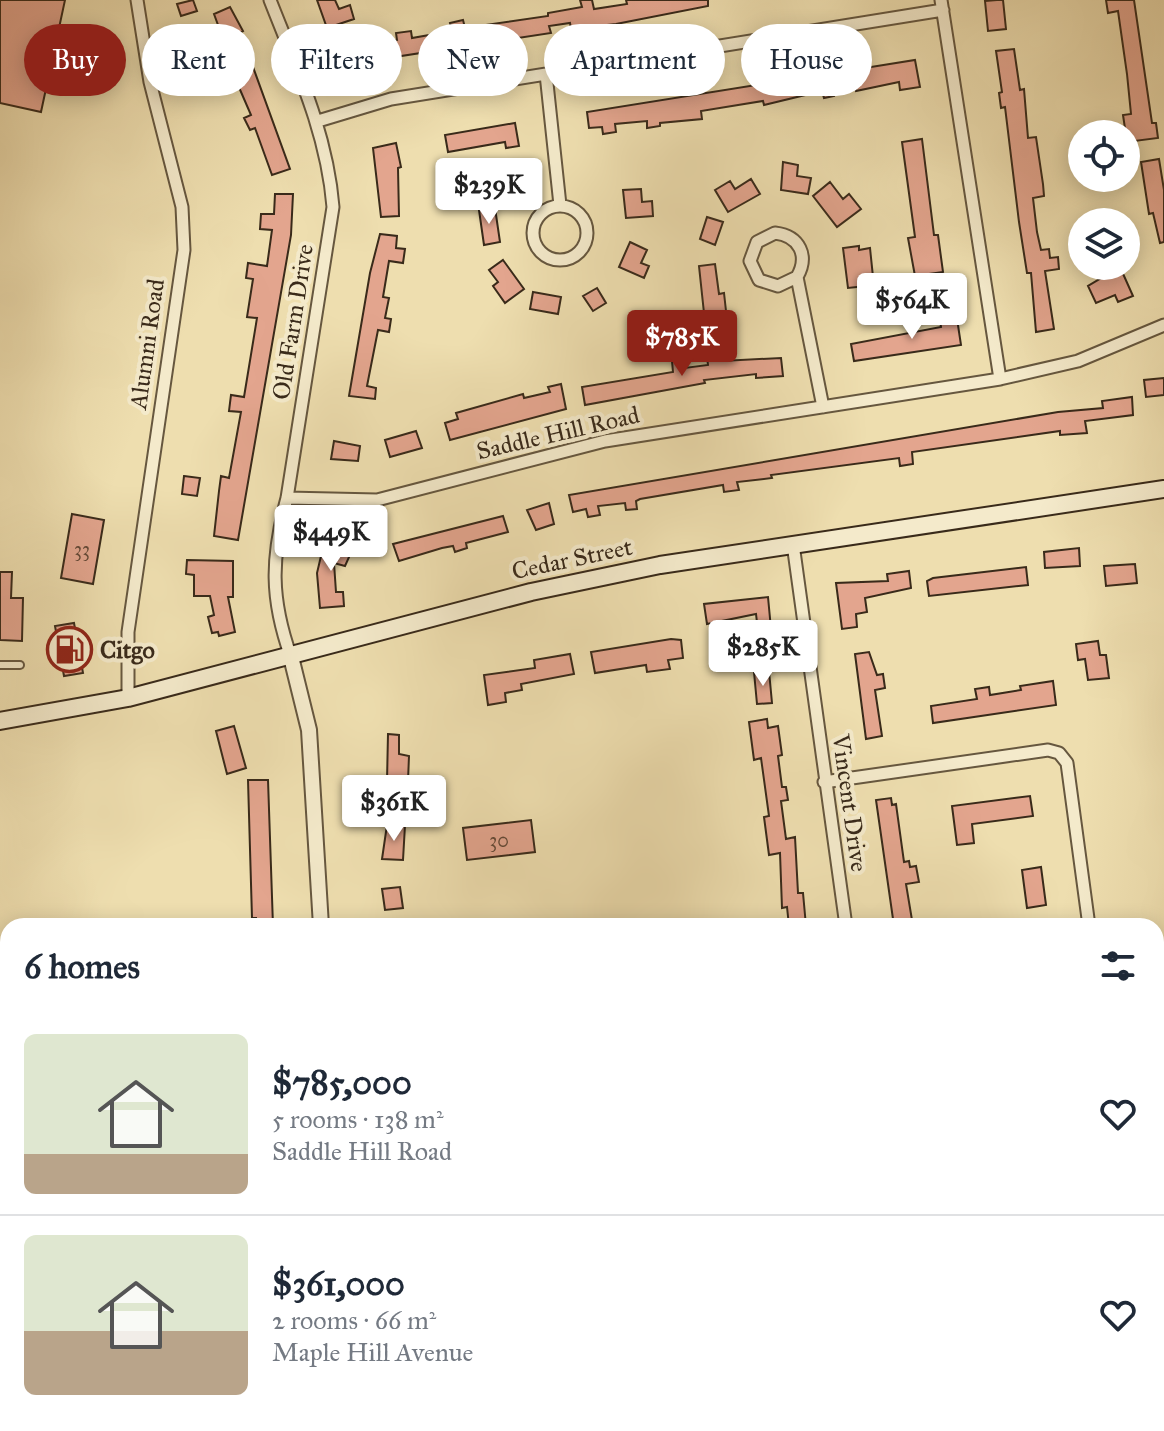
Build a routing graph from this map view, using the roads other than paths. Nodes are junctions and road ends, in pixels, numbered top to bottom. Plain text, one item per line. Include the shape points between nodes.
1 (137, 0) edge
2 (270, 0) edge
3 (942, 5) edge
4 (725, 43) edge
5 (544, 74) edge
6 (548, 96) edge
7 (318, 121) junction
8 (560, 205) junction
9 (797, 277) junction
10 (1164, 325) edge
11 (1000, 379) junction
12 (823, 407) junction
13 (1164, 489) edge
14 (287, 498) junction
15 (793, 544) junction
16 (291, 657) junction
17 (0, 665) edge
18 (20, 665) dead end
19 (128, 698) junction
20 (0, 721) edge
21 (824, 782) junction
22 (321, 918) edge
23 (845, 918) edge
24 (1088, 918) edge

1 - 19 street, Alumni Road via 150,82 182,207 184,250 128,632
2 - 7 street, Old Farm Drive
3 - 4 street
3 - 11 street
5 - 7 street via 391,99
6 - 8 street
7 - 14 street, Old Farm Drive via 333,207
8 - 8 street via 541,214 533,233 541,253 561,260 580,252 588,232 580,213
9 - 9 street via 803,258 794,239 775,233 757,242 750,261 759,280 778,286
9 - 12 street
10 - 11 street, Saddle Hill Road via 1078,361
11 - 12 street, Saddle Hill Road
12 - 14 street, Saddle Hill Road via 569,448 377,500
13 - 15 main road, Cedar Street
14 - 16 street, Old Farm Drive via 275,543 274,589
15 - 16 main road, Cedar Street via 531,592
15 - 21 street, Vincent Drive
16 - 19 main road, Cedar Street
16 - 22 street via 309,730
17 - 18 lane
19 - 20 main road, Cedar Street
21 - 23 street, Vincent Drive
21 - 24 street via 1048,750 1059,753 1067,763

